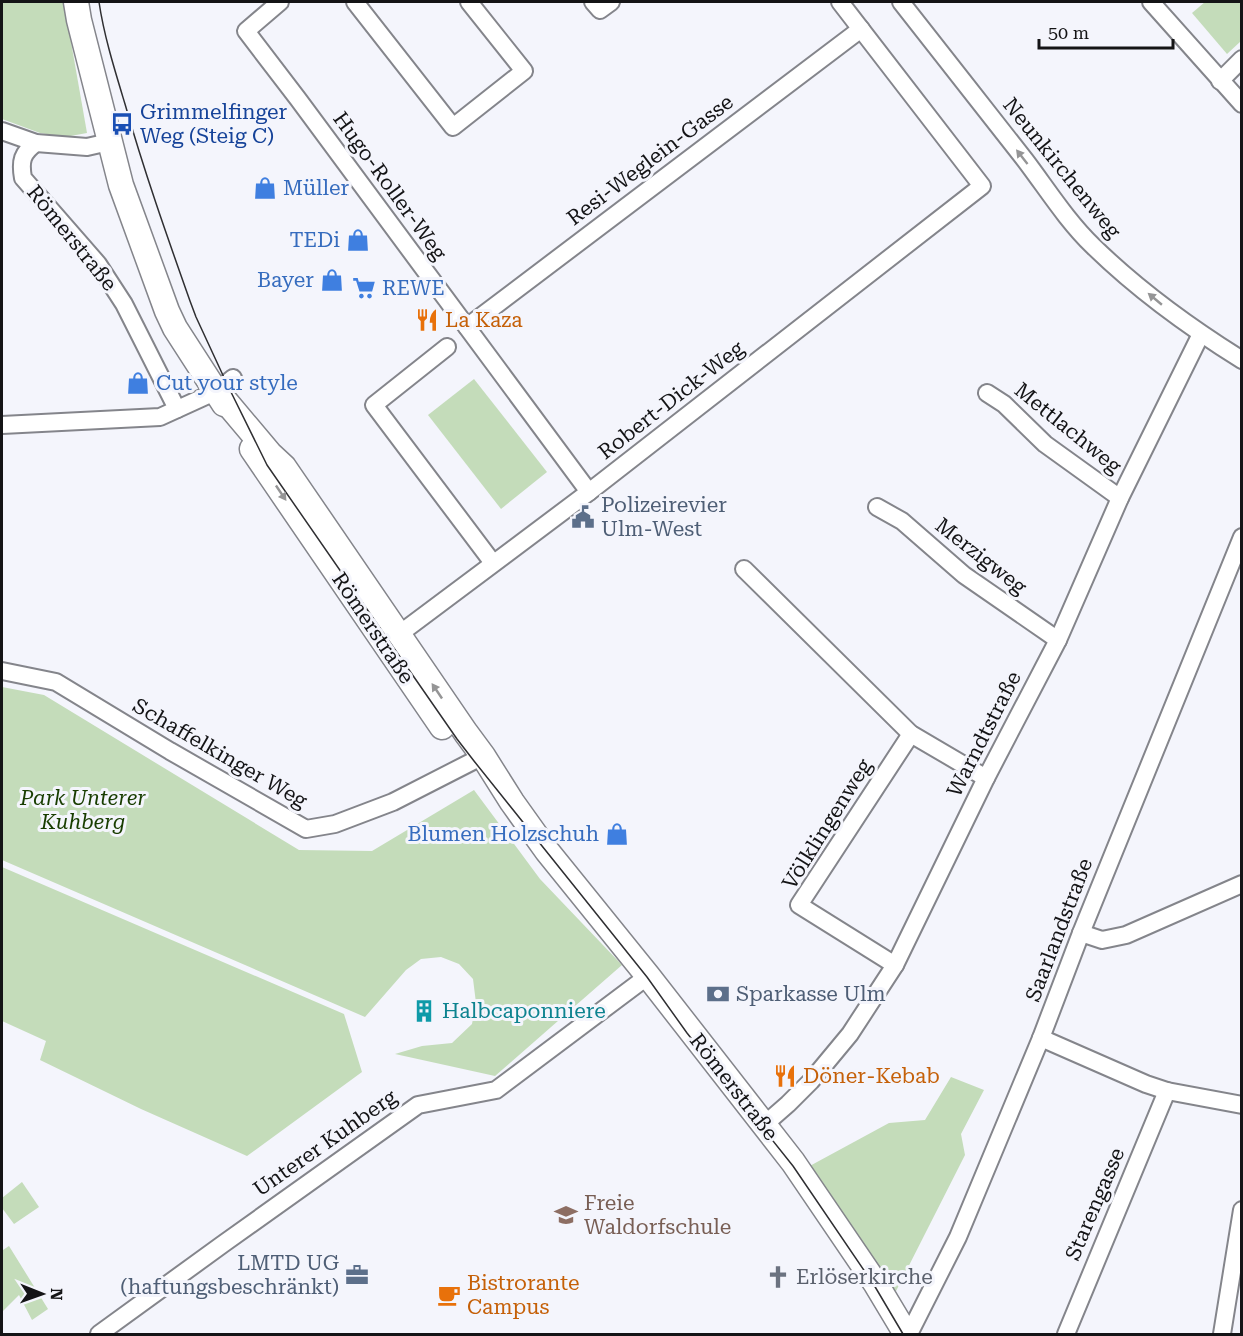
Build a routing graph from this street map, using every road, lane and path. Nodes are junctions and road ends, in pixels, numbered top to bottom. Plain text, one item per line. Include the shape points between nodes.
1 (76, 2) edge
2 (280, 2) edge
3 (355, 2) edge
4 (470, 2) edge
5 (593, 2) edge
6 (611, 2) edge
7 (840, 2) edge
8 (901, 2) edge
9 (1161, 5) edge
10 (861, 29) junction
11 (1242, 59) edge
12 (1220, 81) junction
13 (1242, 104) edge
14 (2, 131) edge
15 (109, 142) junction
16 (36, 143) junction
17 (467, 327) junction
18 (1201, 334) junction
19 (447, 347) dead end
20 (1242, 360) edge
21 (225, 384) junction
22 (987, 393) dead end
23 (177, 409) junction
24 (2, 425) edge
25 (589, 492) junction
26 (1120, 498) junction
27 (877, 507) dead end
28 (1241, 541) edge
29 (493, 563) junction
30 (744, 569) dead end
31 (392, 640) junction
32 (1058, 640) junction
33 (2, 671) edge
34 (911, 734) junction
35 (476, 760) junction
36 (986, 778) junction
37 (1242, 884) edge
38 (1081, 933) junction
39 (895, 965) junction
40 (648, 976) junction
41 (1041, 1038) junction
42 (1167, 1090) junction
43 (1242, 1105) edge
44 (764, 1125) junction
45 (1242, 1210) edge
46 (99, 1335) edge
47 (908, 1335) edge
48 (1066, 1335) edge
49 (1221, 1335) edge

1 - 15 street, Römerstraße
2 - 17 street, Hugo-Roller-Weg via 246,31
3 - 4 street via 453,127 524,71
5 - 6 street via 600,10
7 - 10 street
18 -> 8 street, Neunkirchenweg via 1092,246
9 - 12 street
10 - 17 street, Resi-Weglein-Gasse
10 - 25 street, Robert-Dick-Weg via 982,186
11 - 12 street
12 - 13 street
14 - 16 street
15 - 16 street via 87,147
15 - 21 street, Römerstraße via 175,328
16 - 23 street, Römerstraße via 27,149 21,165 23,178 98,264 124,304
17 - 25 street, Hugo-Roller-Weg
18 - 20 street, Neunkirchenweg
18 - 26 street, Warndtstraße
19 - 29 street via 374,405
21 - 23 street
21 - 31 street, Römerstraße via 250,431 284,467
21 -> 31 street, Römerstraße via 265,469
22 - 26 street, Mettlachweg via 1045,444
23 - 24 street via 160,417
25 - 29 street, Robert-Dick-Weg
26 - 32 street, Warndtstraße
27 - 32 street, Merzigweg via 902,521 964,576
28 - 38 street, Saarlandstraße
29 - 31 street, Robert-Dick-Weg
30 - 34 street
31 - 35 street, Römerstraße
32 - 36 street, Warndtstraße
33 - 35 street, Schaffelkinger Weg via 56,682 306,829 335,824 393,801
34 - 36 street
34 - 39 street, Völklingenweg via 799,905
35 - 40 street, Römerstraße
36 - 39 street, Warndtstraße
37 - 38 street via 1126,935 1102,940
38 - 41 street, Saarlandstraße
39 - 44 street, Warndtstraße via 850,1034 811,1081
40 - 44 street, Römerstraße
40 - 46 street, Unterer Kuhberg via 496,1090 418,1106
41 - 42 street
41 - 47 street, Saarlandstraße via 958,1237
42 - 43 street
42 - 48 street, Starengasse
44 - 47 street, Römerstraße via 839,1229
45 - 49 street

